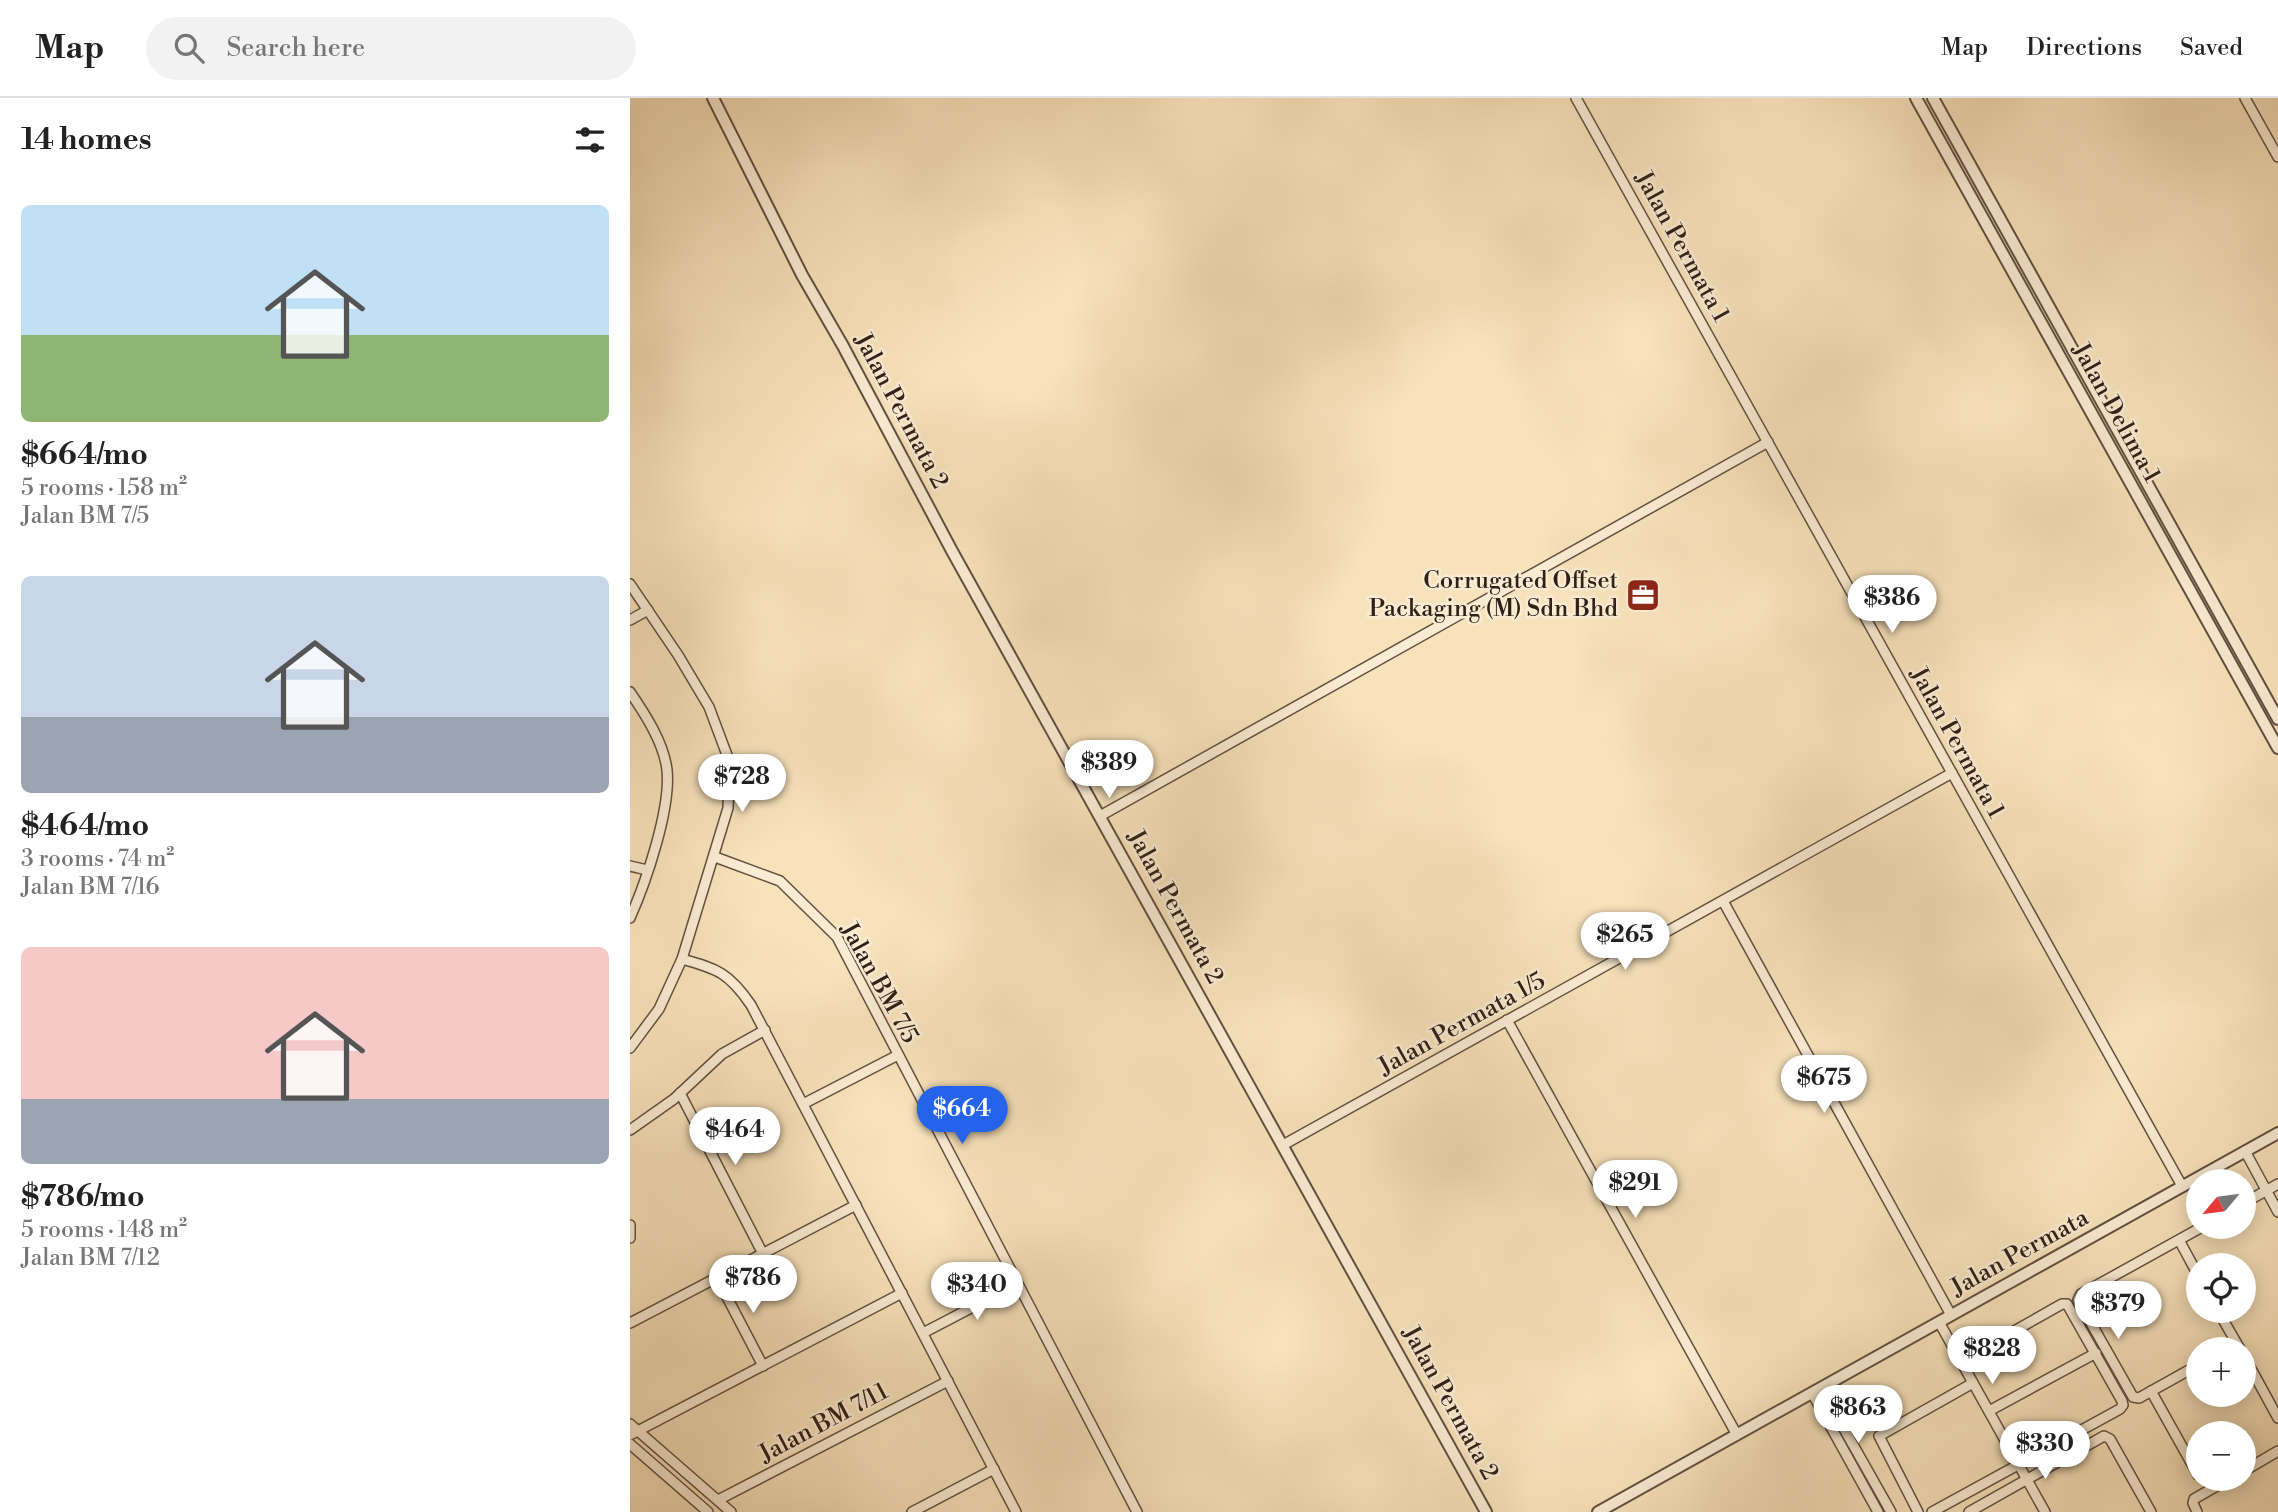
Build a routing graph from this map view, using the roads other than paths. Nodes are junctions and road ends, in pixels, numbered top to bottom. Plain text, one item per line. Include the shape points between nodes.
1 (713, 98) edge
2 (1576, 98) edge
3 (1916, 98) edge
4 (1933, 98) edge
5 (2245, 98) edge
6 (2278, 157) edge
7 (1768, 442) junction
8 (630, 584) edge
9 (648, 610) junction
10 (630, 620) edge
11 (630, 692) edge
12 (2278, 719) edge
13 (2278, 748) edge
14 (1952, 773) junction
15 (1100, 816) junction
16 (715, 857) junction
17 (630, 866) edge
18 (647, 870) junction
19 (1723, 901) junction
20 (630, 918) edge
21 (682, 959) junction
22 (1507, 1020) junction
23 (765, 1030) junction
24 (630, 1048) edge
25 (898, 1055) junction
26 (680, 1093) junction
27 (803, 1104) junction
28 (630, 1130) edge
29 (2278, 1133) edge
30 (1283, 1145) junction
31 (2245, 1151) junction
32 (2278, 1184) edge
33 (2182, 1186) junction
34 (2266, 1191) junction
35 (2256, 1196) edge
36 (856, 1205) junction
37 (2278, 1212) edge
38 (630, 1225) edge
39 (2186, 1236) edge
40 (630, 1238) edge
41 (2179, 1240) junction
42 (2186, 1253) edge
43 (763, 1254) junction
44 (717, 1278) junction
45 (1017, 1284) junction
46 (902, 1293) junction
47 (1951, 1315) junction
48 (1939, 1322) junction
49 (630, 1323) edge
50 (923, 1333) junction
51 (2096, 1353) junction
52 (1961, 1360) junction
53 (762, 1366) junction
54 (2186, 1372) edge
55 (2256, 1378) edge
56 (947, 1381) junction
57 (1973, 1383) junction
58 (1816, 1390) junction
59 (2151, 1391) junction
60 (1989, 1411) junction
61 (2278, 1418) edge
62 (632, 1430) edge
63 (1737, 1434) junction
64 (630, 1444) edge
65 (2278, 1451) edge
66 (2186, 1454) edge
67 (2256, 1464) edge
68 (2019, 1465) junction
69 (994, 1469) junction
70 (2027, 1479) junction
71 (2207, 1491) edge
72 (718, 1500) junction
73 (704, 1509) edge
74 (690, 1512) edge
75 (731, 1512) edge
76 (912, 1512) edge
77 (1016, 1512) edge
78 (1137, 1512) edge
79 (1486, 1512) edge
80 (1598, 1512) edge
81 (1878, 1512) edge
82 (1891, 1512) edge
83 (1918, 1512) edge
84 (1932, 1512) edge
85 (1969, 1512) edge
86 (2045, 1512) edge
87 (2151, 1512) edge
88 (2197, 1512) edge

1 - 15 street, Jalan Permata 2 via 802,275
2 - 7 street, Jalan Permata 1
3 - 13 street, Jalan Delima 1
4 - 12 street, Jalan Delima 1
5 - 6 street
7 - 14 street, Jalan Permata 1
7 - 15 street
8 - 9 street
9 - 10 street
9 - 16 street via 704,699 727,755 728,808
11 - 18 street via 667,768 660,825
14 - 19 street, Jalan Permata 1/5
14 - 33 street, Jalan Permata 1
15 - 30 street, Jalan Permata 2
16 - 21 street
16 - 25 street, Jalan BM 7/5 via 780,881 837,937
17 - 18 street
18 - 20 street
19 - 22 street, Jalan Permata 1/5
19 - 47 street
21 - 23 street via 714,967 729,977
21 - 24 street via 659,1009
22 - 30 street, Jalan Permata 1/5
22 - 63 street
23 - 26 street via 722,1054
23 - 27 street
25 - 27 street
25 - 45 street, Jalan BM 7/5
26 - 28 street
26 - 43 street
27 - 36 street
29 - 31 street, Jalan Permata
30 - 79 street, Jalan Permata 2
31 - 33 street, Jalan Permata
31 - 34 street
32 - 34 street
33 - 47 street, Jalan Permata
34 - 35 street
34 - 37 street
36 - 43 street
36 - 46 street
38 - 40 street
39 - 41 street
41 - 42 street
41 - 59 street via 2078,1297 2131,1395 2137,1398
43 - 44 street
44 - 49 street
44 - 53 street
45 - 50 street
45 - 78 street, Jalan BM 7/5
46 - 50 street
46 - 53 street
47 - 48 street, Jalan Permata
48 - 52 street
48 - 58 street, Jalan Permata
50 - 56 street
51 - 52 street via 2064,1304
51 - 60 street
51 - 68 street via 2122,1408
52 - 57 street
53 - 62 street
54 - 59 street
55 - 61 street
56 - 69 street
56 - 72 street, Jalan BM 7/11
57 - 60 street
57 - 83 street via 1880,1434
58 - 63 street, Jalan Permata
58 - 81 street
58 - 82 street
59 - 66 street
60 - 68 street
62 - 72 street
63 - 80 street, Jalan Permata
64 - 73 street
65 - 67 street
68 - 70 street
68 - 84 street
69 - 76 street
69 - 77 street
70 - 85 street
70 - 86 street
70 - 87 street via 2106,1436
71 - 88 street via 2193,1501
72 - 75 street
73 - 74 street

